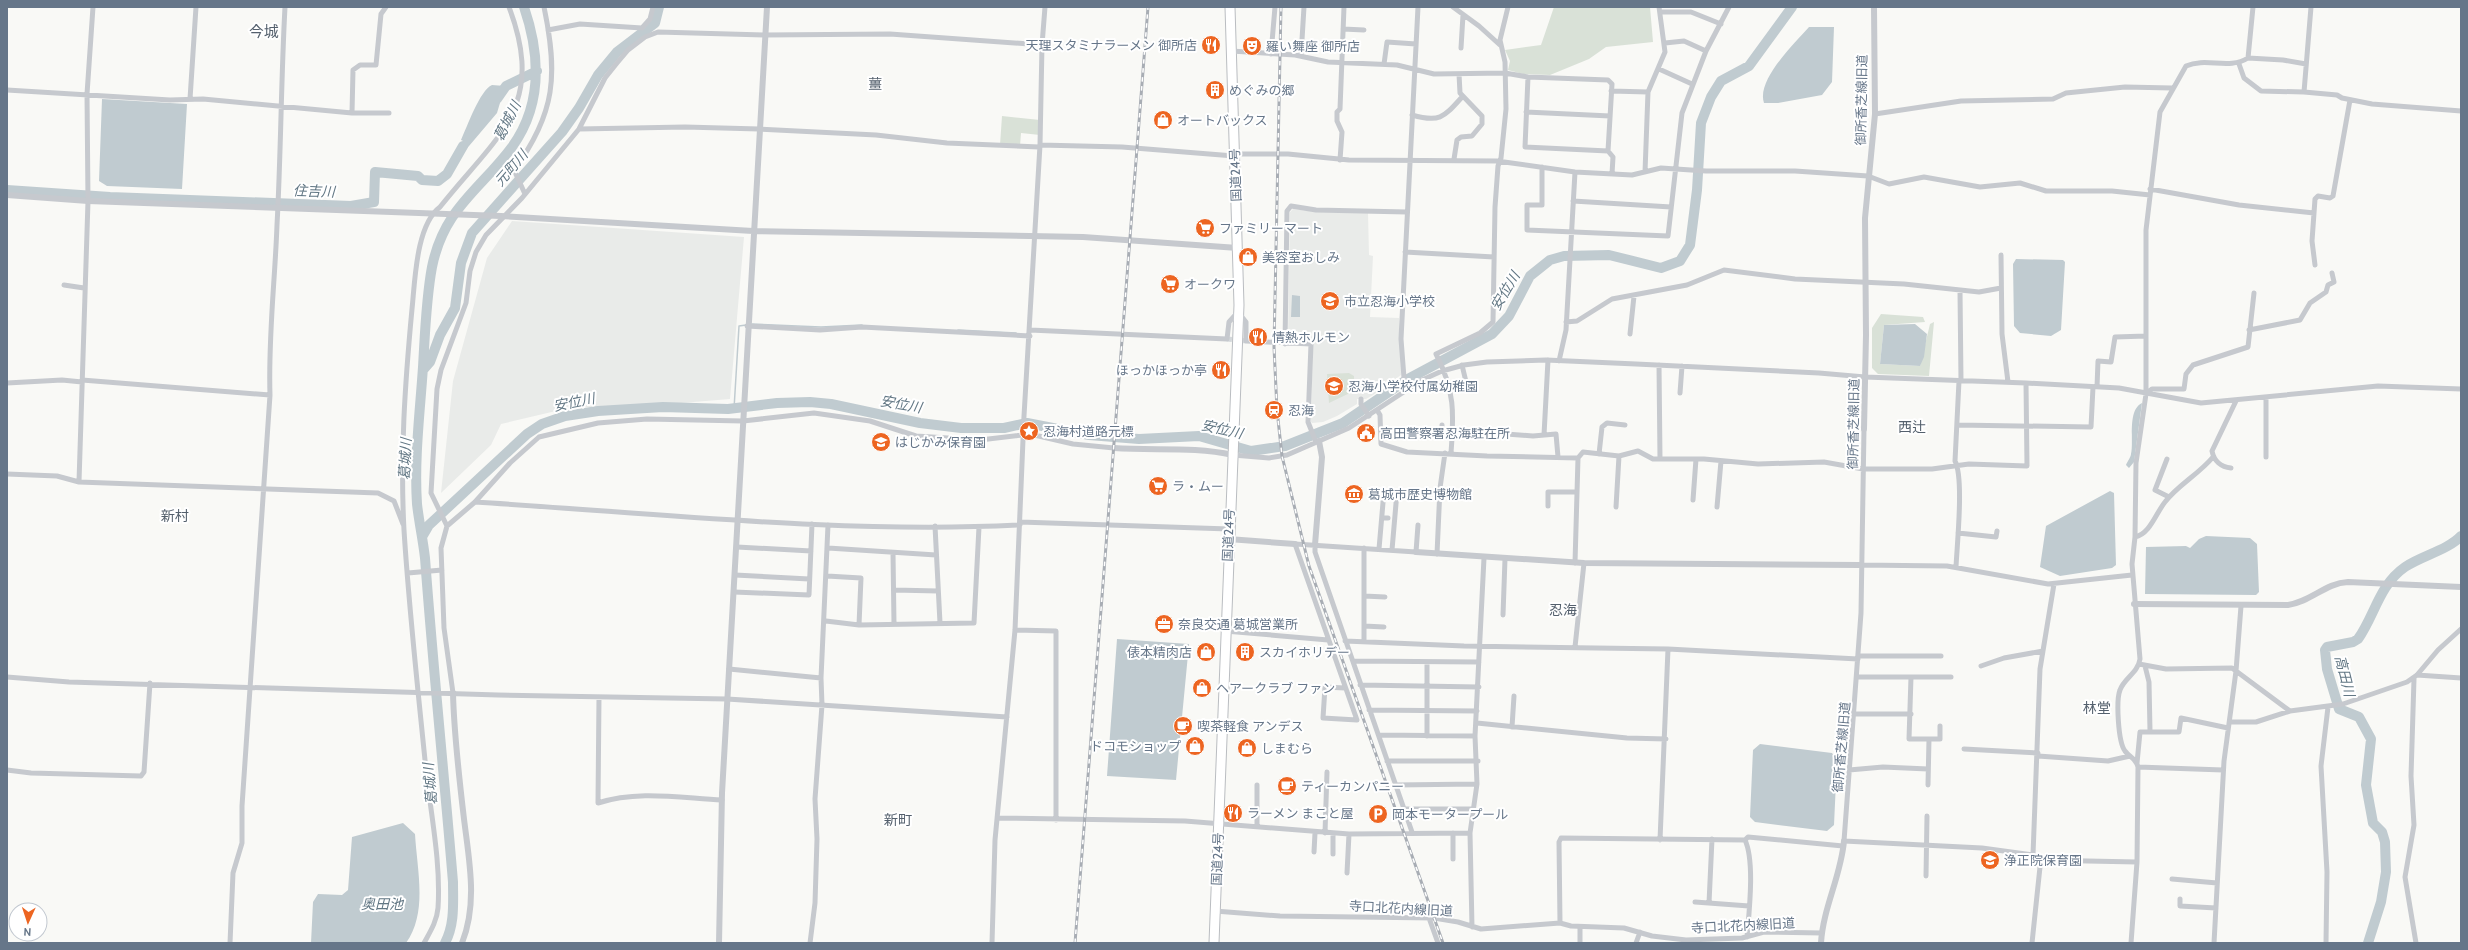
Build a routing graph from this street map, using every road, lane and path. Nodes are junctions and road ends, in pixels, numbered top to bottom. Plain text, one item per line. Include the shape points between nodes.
1 (93, 7) edge
2 (196, 7) edge
3 (285, 7) edge
4 (386, 7) edge
5 (509, 7) edge
6 (544, 7) edge
7 (653, 7) edge
8 (767, 7) edge
9 (1046, 7) edge
10 (1230, 7) edge
11 (1275, 7) edge
12 (1304, 7) edge
13 (1344, 7) edge
14 (1418, 7) edge
15 (1453, 7) edge
16 (1508, 7) edge
17 (1729, 7) edge
18 (1874, 7) edge
19 (2253, 7) edge
20 (2311, 7) edge
21 (1660, 10) edge
22 (1463, 15) junction
23 (1721, 24) junction
24 (638, 29) junction
25 (1343, 29) junction
26 (548, 30) junction
27 (1364, 30) dead end
28 (765, 36) junction
29 (644, 37) junction
30 (1665, 43) junction
31 (1416, 44) junction
32 (1042, 45) junction
33 (1500, 45) junction
34 (1461, 48) dead end
35 (1231, 51) junction
36 (1706, 51) junction
37 (1271, 54) junction
38 (1301, 56) junction
39 (2248, 58) junction
40 (1340, 63) junction
41 (1384, 64) junction
42 (2239, 64) junction
43 (2306, 64) junction
44 (1658, 69) junction
45 (1415, 70) junction
46 (1505, 73) junction
47 (1459, 74) junction
48 (1528, 77) junction
49 (1692, 84) junction
50 (2172, 88) junction
51 (7, 90) edge
52 (1611, 91) junction
53 (1648, 92) junction
54 (2304, 92) junction
55 (87, 94) junction
56 (1462, 97) junction
57 (190, 99) junction
58 (2350, 100) junction
59 (280, 106) junction
60 (1526, 112) junction
61 (2461, 112) edge
62 (352, 113) junction
63 (389, 113) dead end
64 (1875, 114) junction
65 (1412, 115) junction
66 (1610, 116) junction
67 (579, 129) junction
68 (759, 129) junction
69 (1040, 146) junction
70 (1608, 151) junction
71 (1234, 155) junction
72 (1454, 159) junction
73 (1340, 160) junction
74 (1410, 160) junction
75 (1500, 162) junction
76 (1542, 167) junction
77 (1675, 169) junction
78 (1575, 172) junction
79 (1645, 172) junction
80 (1612, 174) junction
81 (1868, 176) junction
82 (2150, 192) junction
83 (525, 194) junction
84 (7, 195) edge
85 (88, 197) junction
86 (1573, 201) junction
87 (278, 204) junction
88 (1671, 207) junction
89 (1407, 212) junction
90 (435, 213) junction
91 (2314, 213) junction
92 (503, 216) junction
93 (753, 230) junction
94 (1571, 231) junction
95 (1035, 237) junction
96 (1238, 248) junction
97 (1405, 252) junction
98 (2001, 255) dead end
99 (1494, 257) junction
100 (2314, 265) dead end
101 (2332, 273) dead end
102 (1865, 282) junction
103 (64, 285) dead end
104 (84, 288) junction
105 (2001, 288) junction
106 (1960, 291) junction
107 (2254, 293) dead end
108 (1634, 296) junction
109 (1238, 312) junction
110 (1566, 322) junction
111 (747, 326) junction
112 (1030, 330) junction
113 (2249, 330) junction
114 (1630, 334) dead end
115 (1030, 336) junction
116 (2146, 336) junction
117 (1285, 344) junction
118 (1548, 360) junction
119 (1559, 361) junction
120 (1462, 365) junction
121 (1660, 365) junction
122 (1682, 366) junction
123 (1444, 369) junction
124 (1865, 377) junction
125 (82, 381) junction
126 (1960, 381) junction
127 (2008, 382) junction
128 (7, 383) edge
129 (2026, 383) junction
130 (1467, 386) dead end
131 (2095, 387) junction
132 (1405, 389) junction
133 (2461, 389) edge
134 (1680, 394) dead end
135 (2146, 394) junction
136 (270, 395) junction
137 (2266, 398) junction
138 (2236, 401) junction
139 (1361, 402) dead end
140 (1377, 410) junction
141 (1368, 414) junction
142 (743, 419) junction
143 (1957, 424) junction
144 (1442, 425) dead end
145 (1625, 425) dead end
146 (2027, 426) junction
147 (1864, 429) joint
148 (1453, 430) junction
149 (1023, 433) junction
150 (1544, 435) junction
151 (1452, 436) junction
152 (1317, 440) junction
153 (1114, 448) joint
154 (1233, 453) junction
155 (1448, 453) junction
156 (1599, 454) junction
157 (1619, 456) junction
158 (1558, 457) junction
159 (2213, 457) junction
160 (2266, 457) dead end
161 (1578, 458) junction
162 (1660, 459) junction
163 (1696, 459) junction
164 (2167, 459) dead end
165 (1721, 461) junction
166 (1958, 465) junction
167 (2231, 468) dead end
168 (1863, 469) junction
169 (7, 474) edge
170 (79, 482) junction
171 (264, 487) junction
172 (1396, 492) dead end
173 (1576, 492) junction
174 (1381, 494) dead end
175 (2169, 497) junction
176 (1693, 500) dead end
177 (475, 502) junction
178 (1548, 506) dead end
179 (1616, 507) dead end
180 (1717, 507) dead end
181 (1382, 518) junction
182 (1388, 518) dead end
183 (738, 519) junction
184 (812, 524) junction
185 (1020, 524) junction
186 (447, 525) junction
187 (828, 525) junction
188 (1418, 525) dead end
189 (935, 526) junction
190 (979, 527) junction
191 (404, 529) junction
192 (1229, 529) junction
193 (1997, 531) dead end
194 (1958, 533) junction
195 (2135, 537) junction
196 (1228, 539) junction
197 (1294, 544) junction
198 (1316, 545) junction
199 (737, 547) junction
200 (828, 548) junction
201 (1364, 548) junction
202 (1379, 549) junction
203 (1392, 550) junction
204 (811, 551) junction
205 (893, 552) junction
206 (1416, 552) junction
207 (1437, 554) junction
208 (936, 555) junction
209 (1484, 558) junction
210 (1505, 559) junction
211 (1575, 563) junction
212 (1584, 563) junction
213 (1860, 565) junction
214 (1956, 567) junction
215 (440, 570) junction
216 (410, 573) junction
217 (735, 575) junction
218 (2132, 575) junction
219 (827, 576) junction
220 (809, 579) junction
221 (2054, 584) junction
222 (2461, 587) edge
223 (894, 590) junction
224 (938, 591) junction
225 (734, 592) junction
226 (1364, 596) junction
227 (1385, 596) dead end
228 (2134, 604) junction
229 (2241, 606) junction
230 (1502, 615) dead end
231 (826, 621) junction
232 (940, 623) junction
233 (859, 624) junction
234 (894, 624) junction
235 (1364, 626) junction
236 (1384, 626) dead end
237 (2461, 629) edge
238 (1015, 630) junction
239 (1225, 631) junction
240 (1328, 640) junction
241 (1345, 641) junction
242 (1364, 641) junction
243 (1479, 646) junction
244 (1575, 647) junction
245 (1668, 649) junction
246 (2043, 651) junction
247 (1941, 656) dead end
248 (1859, 658) junction
249 (1352, 661) junction
250 (1427, 662) junction
251 (1479, 662) junction
252 (2139, 664) junction
253 (1981, 666) dead end
254 (2145, 666) junction
255 (729, 669) junction
256 (2236, 671) junction
257 (7, 676) edge
258 (1857, 677) junction
259 (1911, 677) junction
260 (1951, 677) dead end
261 (2416, 677) junction
262 (821, 678) junction
263 (2461, 678) edge
264 (150, 683) junction
265 (1360, 685) junction
266 (1427, 686) junction
267 (1479, 686) junction
268 (250, 688) junction
269 (1345, 688) junction
270 (420, 692) junction
271 (450, 693) junction
272 (1514, 696) dead end
273 (599, 697) junction
274 (727, 699) junction
275 (822, 706) junction
276 (2328, 707) junction
277 (1369, 710) junction
278 (1427, 710) junction
279 (1478, 711) junction
280 (2290, 711) junction
281 (1855, 714) junction
282 (1911, 714) junction
283 (1007, 717) junction
284 (2230, 722) junction
285 (1476, 723) junction
286 (1940, 726) dead end
287 (1512, 727) junction
288 (2228, 728) junction
289 (2150, 731) junction
290 (1379, 735) junction
291 (1426, 736) junction
292 (1475, 736) junction
293 (1666, 739) junction
294 (1929, 739) junction
295 (1964, 749) dead end
296 (2038, 755) junction
297 (2130, 756) junction
298 (1387, 761) junction
299 (1478, 761) junction
300 (2138, 765) junction
301 (1928, 769) junction
302 (7, 770) edge
303 (1849, 770) junction
304 (2223, 770) junction
305 (1327, 772) dead end
306 (1477, 784) junction
307 (1257, 785) dead end
308 (1395, 785) junction
309 (1928, 785) dead end
310 (722, 800) junction
311 (1404, 808) junction
312 (1474, 809) junction
313 (1927, 816) dead end
314 (998, 818) junction
315 (1056, 820) junction
316 (1218, 822) junction
317 (1257, 826) junction
318 (1315, 832) junction
319 (1412, 832) junction
320 (1325, 833) junction
321 (1453, 833) junction
322 (1470, 833) junction
323 (1333, 834) junction
324 (1349, 834) junction
325 (1712, 839) junction
326 (1660, 840) junction
327 (1745, 840) junction
328 (1844, 844) junction
329 (1926, 845) junction
330 (1314, 852) dead end
331 (1333, 854) dead end
332 (2033, 854) junction
333 (1453, 859) dead end
334 (2038, 860) junction
335 (2137, 862) junction
336 (1347, 873) dead end
337 (1926, 876) dead end
338 (2172, 879) dead end
339 (2217, 882) junction
340 (2180, 899) dead end
341 (1695, 902) dead end
342 (1709, 903) junction
343 (1749, 906) junction
344 (2216, 908) junction
345 (1215, 912) junction
346 (1429, 918) junction
347 (1560, 923) junction
348 (1472, 927) junction
349 (1580, 927) junction
350 (1640, 932) junction
351 (1822, 933) junction
352 (1652, 936) junction
353 (1747, 937) junction
354 (230, 943) edge
355 (424, 943) edge
356 (462, 943) edge
357 (719, 943) edge
358 (810, 943) edge
359 (992, 943) edge
360 (1214, 943) edge
361 (1438, 943) edge
362 (1580, 943) edge
363 (1636, 943) edge
364 (1652, 943) edge
365 (1821, 943) edge
366 (2032, 943) edge
367 (2130, 943) edge
368 (2214, 943) edge
369 (2326, 943) edge
370 (2416, 943) edge

1 - 55 street
2 - 57 street
3 - 59 street
4 - 62 street via 381,14 376,65 360,65 353,70
5 - 90 street via 519,39 522,70 516,106 503,132
6 - 26 street
7 - 24 street via 647,24
8 - 28 street
9 - 32 street
10 - 35 highway, 国道24号
11 - 37 street
12 - 38 street
13 - 25 street
14 - 31 street
15 - 22 street
16 - 33 street
17 - 23 street
18 - 64 street, 御所香芝線旧道
19 - 39 street
20 - 43 street
21 - 23 street via 1691,12
21 - 30 street
22 - 33 street
22 - 34 street
23 - 36 street
24 - 26 street via 580,24
24 - 29 street
25 - 27 street
25 - 40 street
26 - 83 street via 552,55 552,90 548,106 528,150 514,170
28 - 29 street via 658,32
28 - 32 street via 890,34
28 - 68 street
29 - 67 street via 628,50 605,78
30 - 36 street via 1684,41
30 - 44 street via 1664,56
31 - 41 street via 1386,42
31 - 45 street
32 - 69 street
33 - 46 street
35 - 37 street
35 - 71 highway, 国道24号
36 - 49 street
37 - 38 street
38 - 40 street
39 - 42 street
39 - 43 street
40 - 41 street
40 - 73 street via 1340,109 1337,112 1337,121 1342,132
41 - 45 street
42 - 50 street via 2190,64
42 - 54 street via 2244,78 2254,89 2267,92
43 - 54 street
44 - 49 street
44 - 53 street
45 - 47 street via 1434,74
45 - 65 street
46 - 47 street
46 - 48 street
46 - 75 street via 1505,127
47 - 56 street via 1458,86
48 - 52 street via 1608,80 1612,84
48 - 60 street
49 - 77 street via 1680,120
50 - 64 street via 2125,87 2066,93 2053,98 1961,101
50 - 82 street via 2160,112
51 - 55 street
52 - 53 street
52 - 66 street
53 - 79 street
54 - 58 street via 2337,95
55 - 57 street
55 - 85 street
56 - 65 street via 1441,118 1428,119
56 - 72 street via 1482,116 1482,124 1472,136 1457,140
57 - 59 street
58 - 61 street
58 - 91 street via 2333,196 2318,196 2315,199
59 - 62 street
59 - 87 street
60 - 66 street
60 - 70 street via 1524,148
62 - 63 street
64 - 81 street, 御所香芝線旧道
65 - 74 street
66 - 70 street
67 - 68 street
67 - 83 street
68 - 69 street via 876,134 947,143
68 - 93 street
69 - 71 street via 1122,147
69 - 95 street
70 - 80 street via 1613,157
71 - 73 street via 1288,154
71 - 96 highway, 国道24号
72 - 74 street
72 - 75 street
73 - 74 street
74 - 89 street
75 - 76 street
75 - 99 street via 1496,193
76 - 78 street
76 - 94 street via 1542,205 1527,205 1527,230
77 - 79 street via 1661,168
77 - 81 street via 1794,171
77 - 88 street
78 - 80 street
78 - 86 street
79 - 80 street via 1632,175
81 - 82 street via 1889,184 1924,177 1980,187 2020,184 2046,191
81 - 102 street, 御所香芝線旧道
82 - 91 street
82 - 116 street via 2146,242
83 - 92 street
84 - 85 street
85 - 87 street
85 - 104 street
86 - 88 street
86 - 94 street
87 - 90 street
87 - 136 street via 270,339
88 - 94 street via 1668,236
89 - 97 street
89 - 117 street via 1316,210 1291,206 1287,211
90 - 92 street
90 - 191 street via 426,223 419,253 408,352 402,454
91 - 100 street
92 - 93 street
92 - 186 street via 486,235 476,252 470,271 466,304 441,370 437,389 431,493
93 - 95 street
93 - 111 street
94 - 110 street
95 - 96 street via 1083,237
95 - 112 street
96 - 109 highway, 国道24号
97 - 99 street
97 - 132 street via 1401,339
98 - 105 street
99 - 123 street via 1493,322 1480,333 1436,354
101 - 113 street via 2334,282 2328,285 2324,295 2307,306 2300,320
102 - 106 street via 1918,285
102 - 108 street via 1795,279 1724,270 1687,285
102 - 124 street, 御所香芝線旧道
103 - 104 street
104 - 125 street
105 - 106 street via 1979,292
105 - 127 street
106 - 126 street
107 - 113 street
108 - 110 street via 1605,301 1577,321
108 - 114 street
109 - 112 street via 1229,322 1227,339
109 - 117 street via 1246,322 1246,341
109 - 154 highway, 国道24号
110 - 119 street
111 - 115 street via 820,330 862,327
111 - 142 street
112 - 115 street
113 - 135 street via 2250,344 2244,350 2188,368 2184,389 2152,389
115 - 149 street
116 - 131 street via 2115,337 2111,362 2098,361
116 - 135 street
117 - 152 street via 1311,344 1308,422
118 - 119 street
118 - 120 street
118 - 150 street
119 - 121 street
120 - 123 street
120 - 130 street
121 - 122 street
121 - 162 street
122 - 124 street
122 - 134 street
123 - 132 street
123 - 148 street via 1451,393
124 - 126 street
124 - 147 street, 御所香芝線旧道
125 - 128 street
125 - 136 street
125 - 170 street
126 - 127 street
126 - 143 street
127 - 129 street
129 - 131 street
129 - 146 street
131 - 135 street
131 - 146 street via 2091,426
132 - 140 street
133 - 137 street via 2378,386
135 - 138 street via 2189,402
135 - 195 street via 2136,463
136 - 171 street
137 - 138 street
137 - 160 street
138 - 159 street via 2213,446
139 - 141 street
140 - 141 street
140 - 155 street via 1380,415 1381,444 1407,452
141 - 152 street via 1339,433
142 - 149 street via 827,414 870,421 916,436 974,440
142 - 177 street via 646,419 598,422 539,438 510,463
142 - 183 street
143 - 146 street
143 - 166 street via 1955,461
144 - 151 street via 1442,436
145 - 156 street via 1607,423 1602,427
146 - 166 street via 2026,466
147 - 168 street, 御所香芝線旧道
148 - 150 street
148 - 151 street
149 - 153 street via 1073,444
149 - 185 street
150 - 158 street via 1556,434
151 - 155 street
152 - 154 street via 1275,458
152 - 198 street via 1322,457
153 - 154 street via 1192,448
154 - 192 highway, 国道24号
155 - 158 street
155 - 207 street via 1440,488
156 - 157 street
156 - 161 street via 1583,452
157 - 162 street via 1638,451 1648,458
157 - 179 street
158 - 161 street
159 - 167 street via 2224,467
159 - 175 street via 2202,470
161 - 173 street
162 - 163 street
163 - 165 street
163 - 176 street
164 - 175 street via 2155,490
165 - 168 street via 1758,464 1824,462
165 - 180 street
166 - 168 street via 1932,469
166 - 194 street
168 - 213 street, 御所香芝線旧道
169 - 170 street via 57,476
170 - 171 street
171 - 191 street via 378,493 394,501
171 - 268 street
172 - 203 street
173 - 178 street via 1548,492
173 - 211 street
174 - 181 street
175 - 195 street via 2145,532
177 - 183 street
177 - 186 street
181 - 182 street
181 - 202 street
183 - 184 street
183 - 199 street
184 - 187 street
184 - 204 street
185 - 190 street
185 - 192 street
185 - 238 street
186 - 215 street via 440,548
187 - 189 street
187 - 200 street
188 - 206 street
189 - 190 street
189 - 208 street
190 - 232 street via 974,623
191 - 216 street
192 - 196 highway, 国道24号
193 - 194 street via 1996,537
194 - 214 street
195 - 218 street
196 - 197 street
196 - 239 highway, 国道24号
197 - 198 street
197 - 240 street
198 - 201 street
198 - 241 street via 1315,552
199 - 204 street
199 - 217 street
200 - 205 street
200 - 219 street
201 - 202 street
201 - 226 street
202 - 203 street
203 - 206 street
204 - 220 street
205 - 208 street
205 - 223 street
206 - 207 street
207 - 209 street
208 - 224 street
209 - 210 street
209 - 243 street
210 - 211 street
210 - 230 street
211 - 212 street
212 - 213 street
212 - 244 street
213 - 214 street
213 - 248 street, 御所香芝線旧道
214 - 221 street
215 - 216 street
215 - 271 street
216 - 270 street
217 - 220 street
217 - 225 street
218 - 221 street
218 - 228 street
219 - 231 street
219 - 233 street via 861,578
220 - 225 street via 809,596
221 - 246 street
222 - 229 street via 2339,582 2294,604
223 - 224 street
223 - 234 street
224 - 232 street
225 - 255 street
226 - 227 street
226 - 235 street
228 - 229 street
228 - 252 street
229 - 256 street
231 - 233 street
231 - 262 street
232 - 234 street
233 - 234 street
235 - 236 street
235 - 242 street
237 - 261 street via 2438,650
238 - 283 street
238 - 315 street via 1056,631
239 - 240 street
239 - 316 highway, 国道24号
240 - 269 street
241 - 242 street
241 - 249 street
242 - 243 street
243 - 244 street
243 - 251 street
244 - 245 street
245 - 248 street
245 - 293 street
246 - 253 street via 2004,658
246 - 296 street
247 - 248 street
248 - 258 street, 御所香芝線旧道
249 - 250 street
249 - 265 street
250 - 251 street
250 - 266 street
251 - 267 street
252 - 254 street
252 - 297 street via 2122,685 2118,699 2122,743
254 - 256 street via 2176,669 2232,668
254 - 289 street
255 - 262 street
255 - 274 street
256 - 280 street
256 - 284 street
257 - 264 street via 69,682
258 - 259 street
258 - 281 street, 御所香芝線旧道
259 - 260 street
259 - 282 street
261 - 263 street
261 - 276 street via 2379,693
261 - 370 street via 2411,776 2414,825 2406,877
262 - 275 street
264 - 268 street
264 - 302 street via 144,772 141,776
265 - 266 street
265 - 277 street
266 - 267 street
266 - 278 street
267 - 279 street
268 - 270 street
268 - 354 street via 242,843 233,873
269 - 269 street via 1356,720 1323,718 1325,687
270 - 271 street
270 - 355 street via 438,876 436,921
271 - 273 street
271 - 356 street via 472,884 469,914
272 - 287 street
273 - 274 street
273 - 310 street via 598,803 619,796 636,795
274 - 275 street
274 - 310 street
275 - 283 street
275 - 358 street via 815,799 815,903
276 - 280 street
276 - 369 street via 2321,766 2327,872
277 - 278 street
277 - 290 street
278 - 279 street
278 - 291 street
279 - 285 street
280 - 284 street via 2256,722
281 - 282 street
281 - 303 street, 御所香芝線旧道
282 - 294 street via 1909,739
283 - 314 street
284 - 288 street
285 - 287 street
285 - 292 street
286 - 294 street via 1940,739
287 - 293 street via 1627,738
288 - 289 street via 2181,718 2179,732
288 - 304 street
289 - 300 street via 2140,732
290 - 291 street
290 - 298 street
291 - 292 street
292 - 299 street
293 - 326 street
294 - 301 street
295 - 296 street
296 - 297 street via 2108,761
296 - 332 street
297 - 300 street
298 - 299 street
298 - 308 street
299 - 306 street
300 - 304 street
300 - 335 street
301 - 303 street via 1883,767
301 - 309 street
303 - 328 street, 御所香芝線旧道
304 - 339 street
305 - 320 street
306 - 308 street
306 - 312 street
307 - 317 street
308 - 311 street
310 - 357 street
311 - 312 street
311 - 319 street
312 - 322 street
313 - 329 street
314 - 315 street
314 - 359 street
315 - 316 street via 1085,818
316 - 317 street
316 - 345 highway, 国道24号
317 - 318 street
318 - 320 street
318 - 330 street
319 - 321 street
319 - 324 street
320 - 323 street
321 - 322 street
321 - 333 street
322 - 348 street
323 - 324 street
323 - 331 street
324 - 336 street
325 - 326 street
325 - 327 street
325 - 342 street
326 - 347 street via 1561,838
327 - 328 street via 1748,837
327 - 343 street via 1748,846
328 - 329 street
328 - 351 street via 1840,872
329 - 332 street
329 - 337 street
332 - 334 street
334 - 335 street
334 - 366 street via 2040,872
335 - 367 street
338 - 339 street
339 - 344 street
340 - 344 street via 2180,906
341 - 342 street
342 - 343 street
343 - 353 street
344 - 368 street
345 - 346 street, 寺口北花内線旧道 via 1280,916
345 - 360 highway, 国道24号
346 - 348 street, 寺口北花内線旧道 via 1458,922
346 - 361 street
347 - 348 street, 寺口北花内線旧道 via 1481,930
347 - 349 street, 寺口北花内線旧道
349 - 350 street, 寺口北花内線旧道 via 1624,928
349 - 362 street
350 - 352 street, 寺口北花内線旧道
350 - 363 street
351 - 353 street, 寺口北花内線旧道 via 1764,932
351 - 365 street
352 - 353 street, 寺口北花内線旧道 via 1698,940
352 - 364 street

